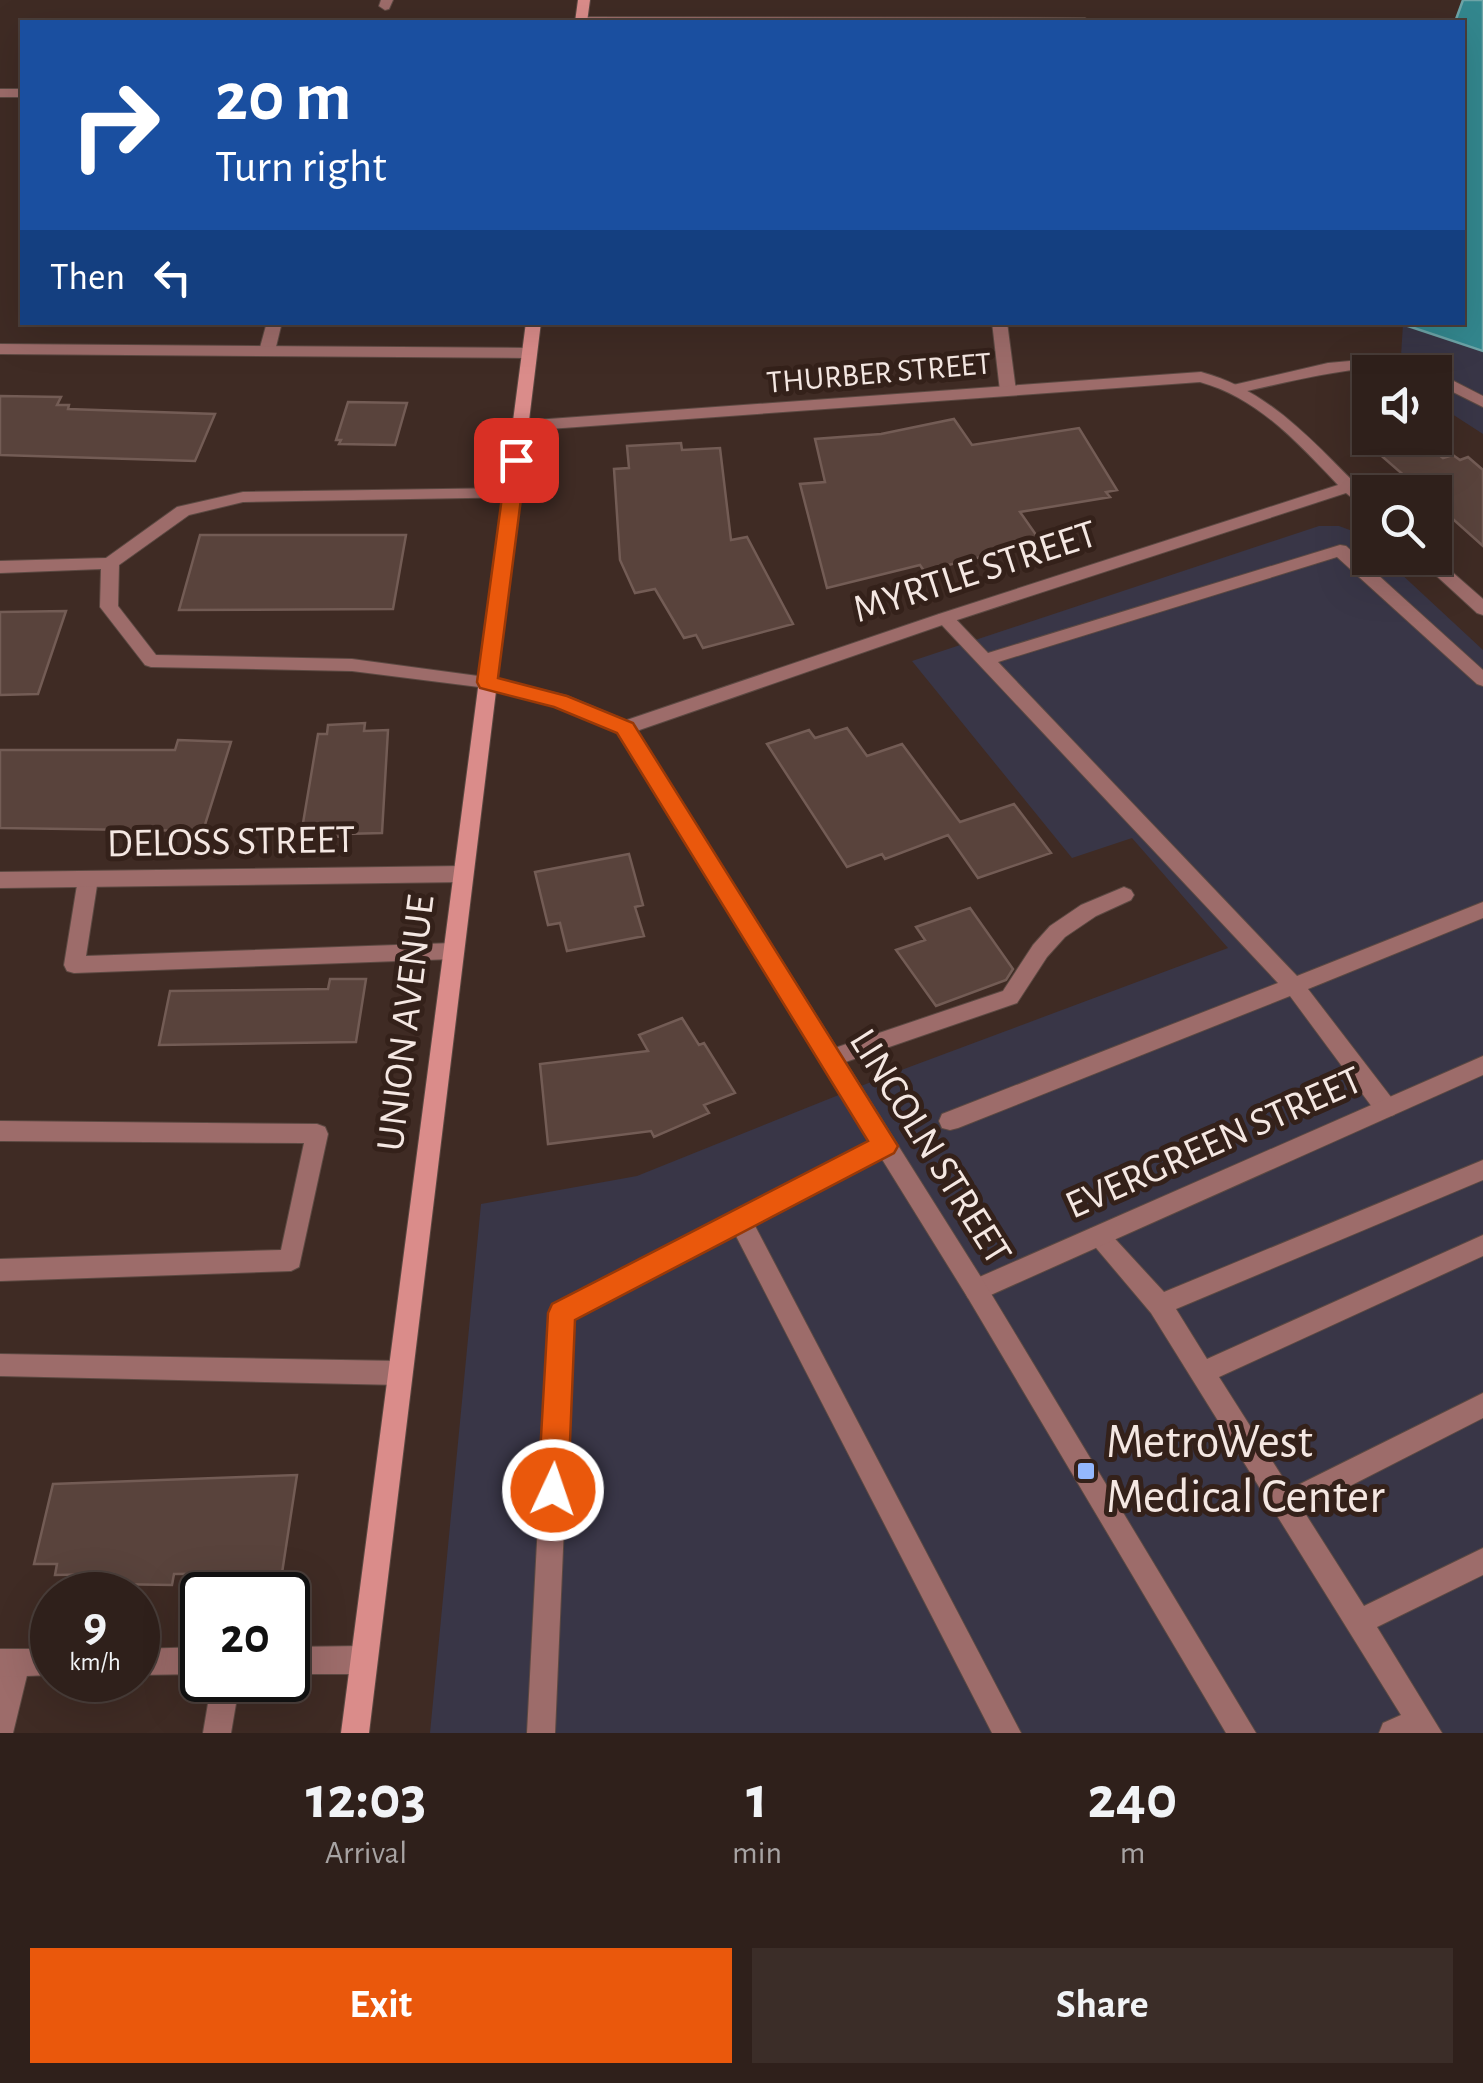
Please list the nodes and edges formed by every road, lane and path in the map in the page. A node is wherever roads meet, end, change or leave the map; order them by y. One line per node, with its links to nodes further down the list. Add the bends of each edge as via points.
1 (274, 325): 5 (street)
2 (534, 325): 6 (main road, UNION AVENUE)
3 (999, 325): 10 (street)
4 (0, 348): 5 (street)
5 (267, 351): 6 (street)
6 (530, 353): 12 (main road, UNION AVENUE)
7 (1352, 366): 9 (street)
8 (1452, 386): 11 (street)
9 (1240, 388): 10 (street, THURBER STREET, via 1184,377); 13 (street)
10 (1008, 390): 12 (street, THURBER STREET)
11 (1483, 402)
12 (521, 426): 15 (main road, UNION AVENUE)
13 (1348, 487): 14 (street); 20 (street, MYRTLE STREET)
14 (1352, 491)
15 (512, 493): 16 (street, via 243,496 184,511); 23 (main road, UNION AVENUE)
16 (110, 563): 17 (street); 23 (street, via 109,607 151,661 352,665)
17 (0, 567)
18 (1445, 575): 19 (street)
19 (1483, 609)
20 (945, 618): 21 (street); 24 (street, MYRTLE STREET)
21 (985, 660): 22 (street, via 1340,550); 31 (street)
22 (1483, 680)
23 (488, 682): 24 (street); 25 (main road, UNION AVENUE)
24 (625, 728): 32 (street, LINCOLN STREET)
25 (463, 874): 26 (street, DELOSS STREET); 30 (main road, UNION AVENUE)
26 (88, 879): 27 (street, DELOSS STREET); 30 (street, via 74,965)
27 (0, 880)
28 (1124, 895): 32 (street, via 1057,931 1010,996)
29 (1483, 910): 31 (street)
30 (453, 952): 46 (main road, UNION AVENUE)
31 (1294, 986): 34 (street); 35 (street)
32 (831, 1058): 37 (street, LINCOLN STREET)
33 (1483, 1065): 34 (street, EVERGREEN STREET)
34 (1386, 1108): 40 (street, EVERGREEN STREET)
35 (950, 1120)
36 (0, 1132): 42 (street, via 317,1134 291,1260)
37 (885, 1146): 39 (street); 43 (street, LINCOLN STREET)
38 (1483, 1170): 44 (street)
39 (740, 1220): 60 (street, via 561,1313); 61 (street)
40 (1098, 1236): 43 (street, EVERGREEN STREET); 44 (street)
41 (1483, 1245): 47 (street)
42 (0, 1270)
43 (976, 1290): 62 (street, LINCOLN STREET)
44 (1160, 1305): 47 (street)
45 (0, 1366): 46 (street)
46 (400, 1373): 52 (main road, UNION AVENUE)
47 (1202, 1373): 49 (street)
48 (1483, 1404): 49 (street)
49 (1284, 1506): 51 (street)
50 (1483, 1561): 51 (street)
51 (1356, 1622): 56 (street)
52 (363, 1660): 53 (street); 59 (main road, UNION AVENUE)
53 (310, 1661)
54 (8, 1663): 57 (street)
55 (222, 1702): 58 (street)
56 (1424, 1726): 63 (street)
57 (0, 1730)
58 (217, 1733)
59 (355, 1733)
60 (541, 1733)
61 (1007, 1733)
62 (1242, 1733)
63 (1393, 1733)

